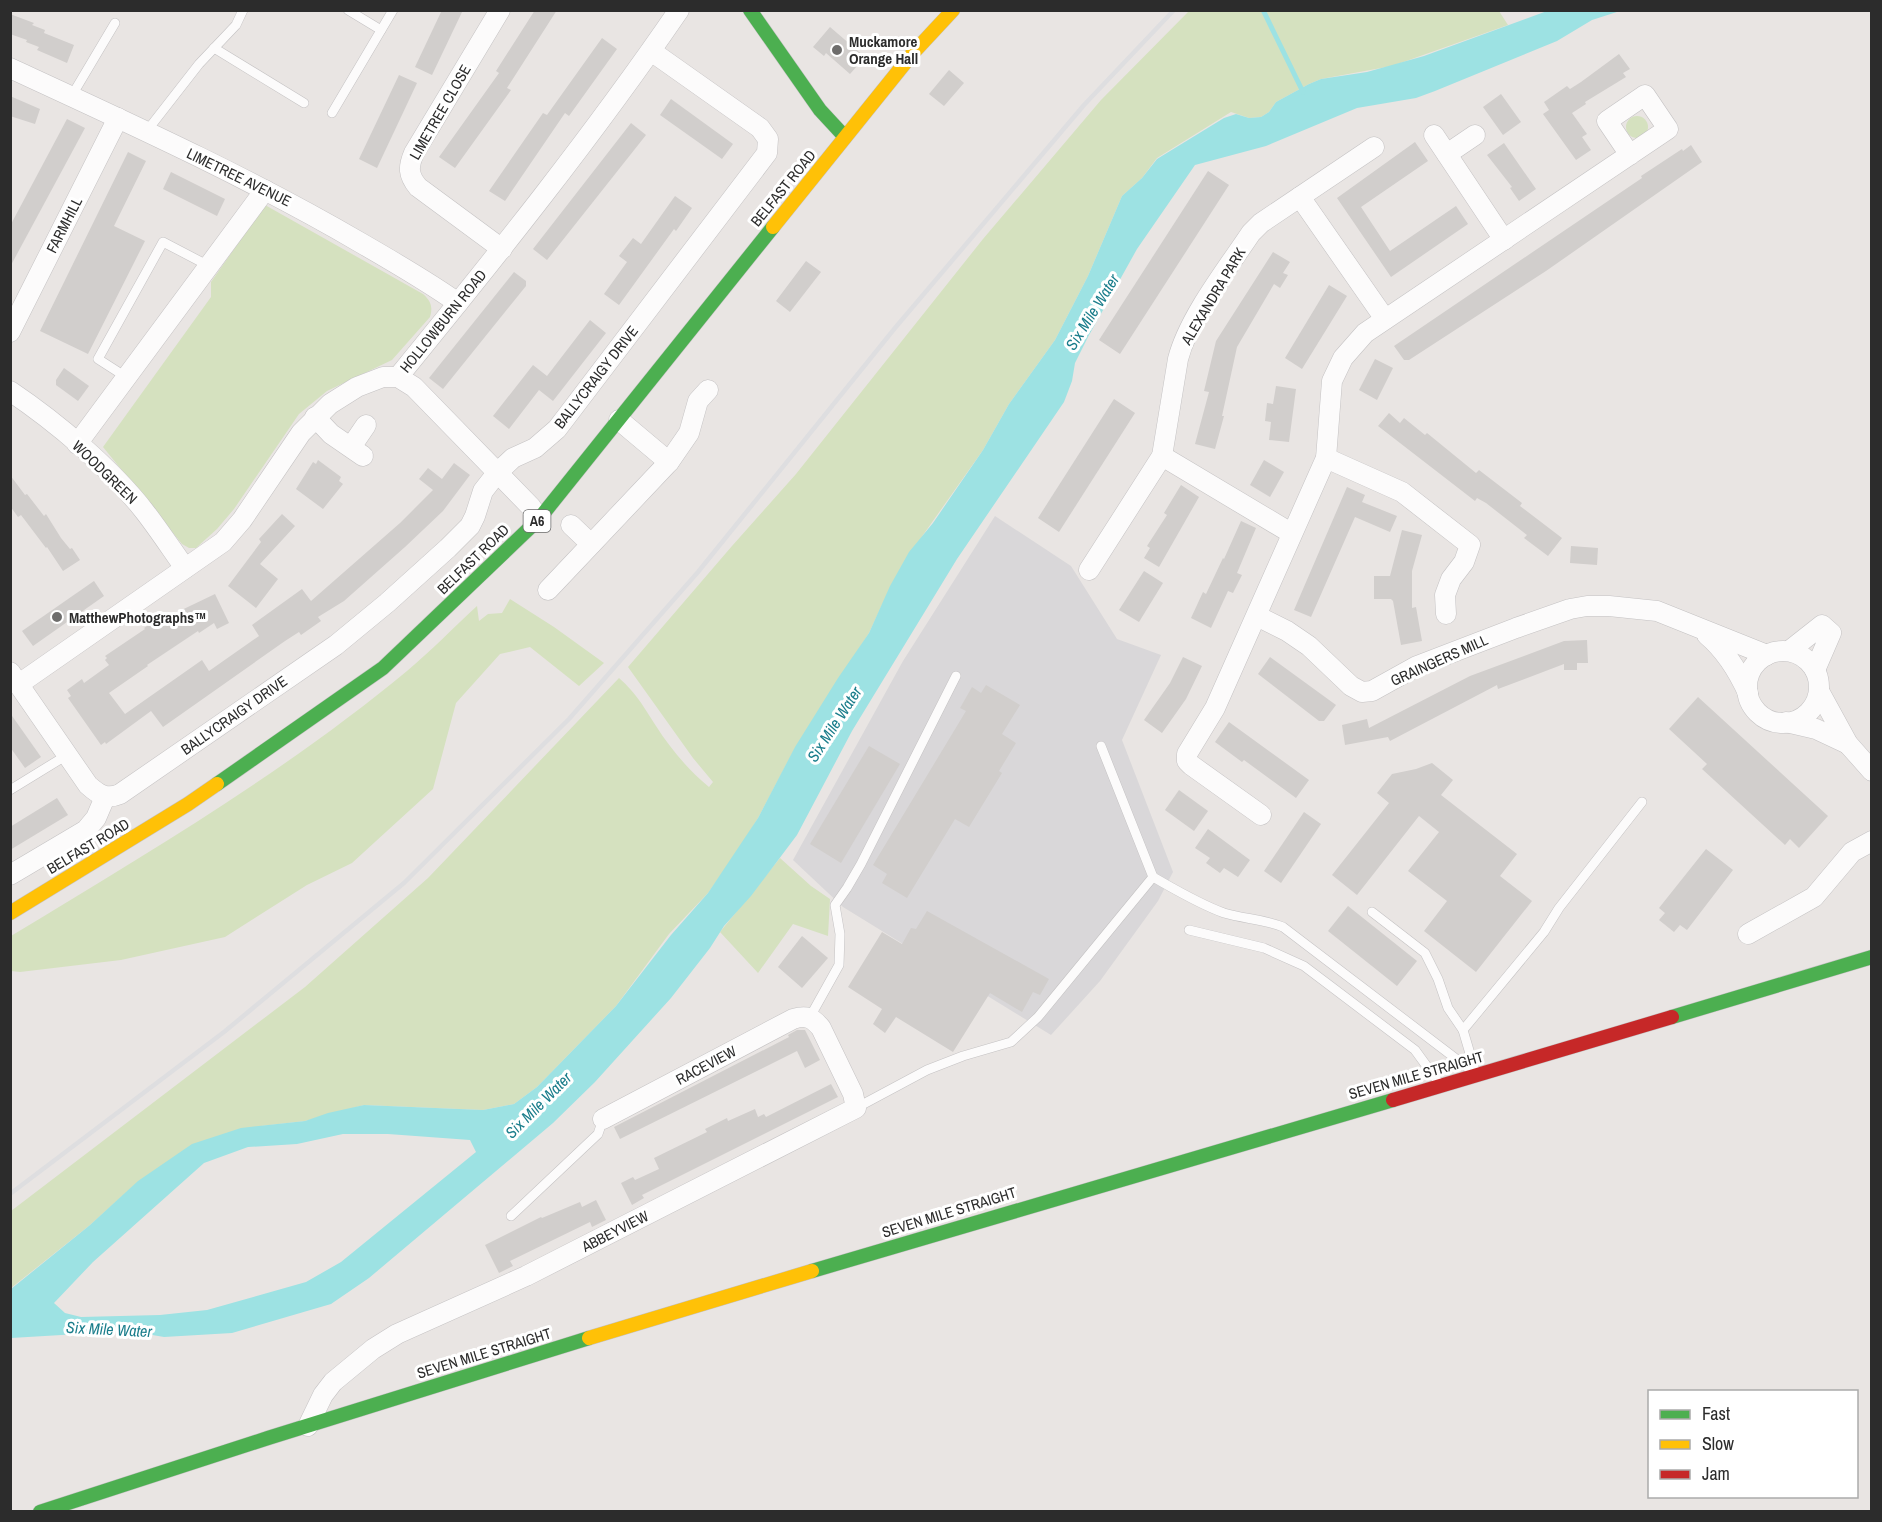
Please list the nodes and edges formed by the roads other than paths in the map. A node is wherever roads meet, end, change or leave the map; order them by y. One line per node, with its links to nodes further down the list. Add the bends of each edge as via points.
1 (243, 10): 10 (lane, via 236,25)
2 (348, 10): 9 (lane)
3 (393, 10): 9 (lane)
4 (500, 10): 27 (street, LIMETREE CLOSE, via 409,167 418,187)
5 (679, 10): 11 (street, HOLLOWBURN ROAD)
6 (750, 10): 20 (main road, via 820,110)
7 (953, 10): 20 (main road, BELFAST ROAD / A6)
8 (115, 23): 13 (lane)
9 (381, 30): 15 (lane)
10 (214, 48): 14 (lane); 17 (lane)
11 (651, 51): 27 (street, HOLLOWBURN ROAD); 43 (street, BALLYCRAIGY DRIVE, via 760,128 768,139 767,153 557,429)
12 (10, 68): 13 (street, LIMETREE AVENUE)
13 (71, 96): 16 (street, LIMETREE AVENUE)
14 (304, 103)
15 (332, 113)
16 (118, 118): 17 (street, LIMETREE AVENUE); 31 (street, FARMHILL)
17 (146, 132): 24 (street, LIMETREE AVENUE)
18 (1434, 135): 22 (street)
19 (1475, 135): 22 (street)
20 (845, 137): 37 (main road, BELFAST ROAD / A6)
21 (1374, 147): 25 (street, ALEXANDRA PARK)
22 (1447, 154): 26 (street)
23 (1630, 155): 26 (street)
24 (265, 190): 28 (street); 29 (street, LIMETREE AVENUE)
25 (1300, 197): 30 (street); 40 (street, ALEXANDRA PARK, via 1251,233 1187,333 1178,359)
26 (1504, 240): 30 (street)
27 (502, 249): 29 (street, HOLLOWBURN ROAD)
28 (209, 266): 32 (street); 32 (lane, via 163,242 98,359)
29 (458, 303): 33 (street, HOLLOWBURN ROAD)
30 (1385, 319): 41 (street, via 1353,346 1334,374)
31 (10, 332)
32 (126, 377): 39 (street)
33 (398, 377): 36 (street, HOLLOWBURN ROAD, via 379,378 357,387); 43 (street, via 421,393)
34 (708, 390): 42 (street, via 687,408 689,433)
35 (10, 391): 39 (street, WOODGREEN)
36 (315, 417): 38 (street, via 331,434 357,451); 48 (street, HOLLOWBURN ROAD, via 232,532 213,551)
37 (619, 420): 42 (street); 44 (main road, BELFAST ROAD / A6)
38 (366, 425)
39 (77, 444): 48 (street, WOODGREEN, via 139,505)
40 (1162, 456): 46 (street); 49 (street, ALEXANDRA PARK)
41 (1326, 458): 46 (street); 51 (street, via 1402,492 1470,545 1445,595)
42 (669, 462): 47 (street)
43 (496, 473): 44 (street); 67 (street, BALLYCRAIGY DRIVE, via 462,535 362,624 120,794)
44 (539, 519): 74 (main road, BELFAST ROAD / A6, via 383,668 188,804)
45 (570, 525): 47 (street)
46 (1291, 533): 52 (street)
47 (591, 544): 50 (street)
48 (185, 568): 58 (street, HOLLOWBURN ROAD)
49 (1089, 570)
50 (548, 590)
51 (1446, 614)
52 (1257, 616): 53 (street, GRAINGERS MILL, via 1298,638 1354,689 1366,692 1417,666 1570,609 1645,609); 69 (street, via 1215,708 1187,757 1192,766)
53 (1695, 626): 55 (street, GRAINGERS MILL); 60 (street, GRAINGERS MILL, via 1726,655)
54 (1789, 651): 55 (street); 56 (street, via 1799,654); 56 (street, via 1822,625 1831,633)
55 (1767, 655): 60 (street, via 1751,670)
56 (1815, 670): 59 (street)
57 (956, 676): 78 (lane, via 861,864 835,905 840,934 838,965)
58 (15, 678): 64 (street)
59 (1819, 691): 61 (street, via 1808,713); 62 (street)
60 (1748, 693): 61 (street, via 1757,712)
61 (1786, 723): 62 (street, via 1816,729)
62 (1848, 744): 65 (street)
63 (1101, 746): 72 (lane)
64 (67, 755): 66 (lane); 67 (street, via 88,785)
65 (1872, 771)
66 (10, 790)
67 (105, 797): 71 (street, via 86,830)
68 (1642, 802): 79 (lane, via 1544,932)
69 (1261, 816)
70 (1872, 841): 76 (street, via 1854,850 1814,897)
71 (10, 876)
72 (1153, 877): 80 (lane, via 1214,909 1274,923 1288,931); 82 (lane, via 1038,1017 1011,1042 927,1070)
73 (1372, 912): 79 (lane, via 1425,953 1448,1008)
74 (10, 913)
75 (1189, 930): 81 (lane, via 1264,948 1304,966 1415,1050)
76 (1748, 934)
77 (1872, 957): 80 (main road, SEVEN MILE STRAIGHT)
78 (810, 1017): 82 (street, via 821,1028); 83 (street, RACEVIEW, via 793,1019)
79 (1462, 1030): 80 (lane)
80 (1476, 1075): 81 (main road, SEVEN MILE STRAIGHT)
81 (1441, 1085): 85 (main road, SEVEN MILE STRAIGHT, via 967,1224)
82 (856, 1108): 85 (street, ABBEYVIEW, via 525,1276 397,1334 333,1382)
83 (603, 1119): 84 (lane, via 598,1134)
84 (511, 1216)
85 (308, 1426): 86 (main road, SEVEN MILE STRAIGHT)
86 (40, 1512)

